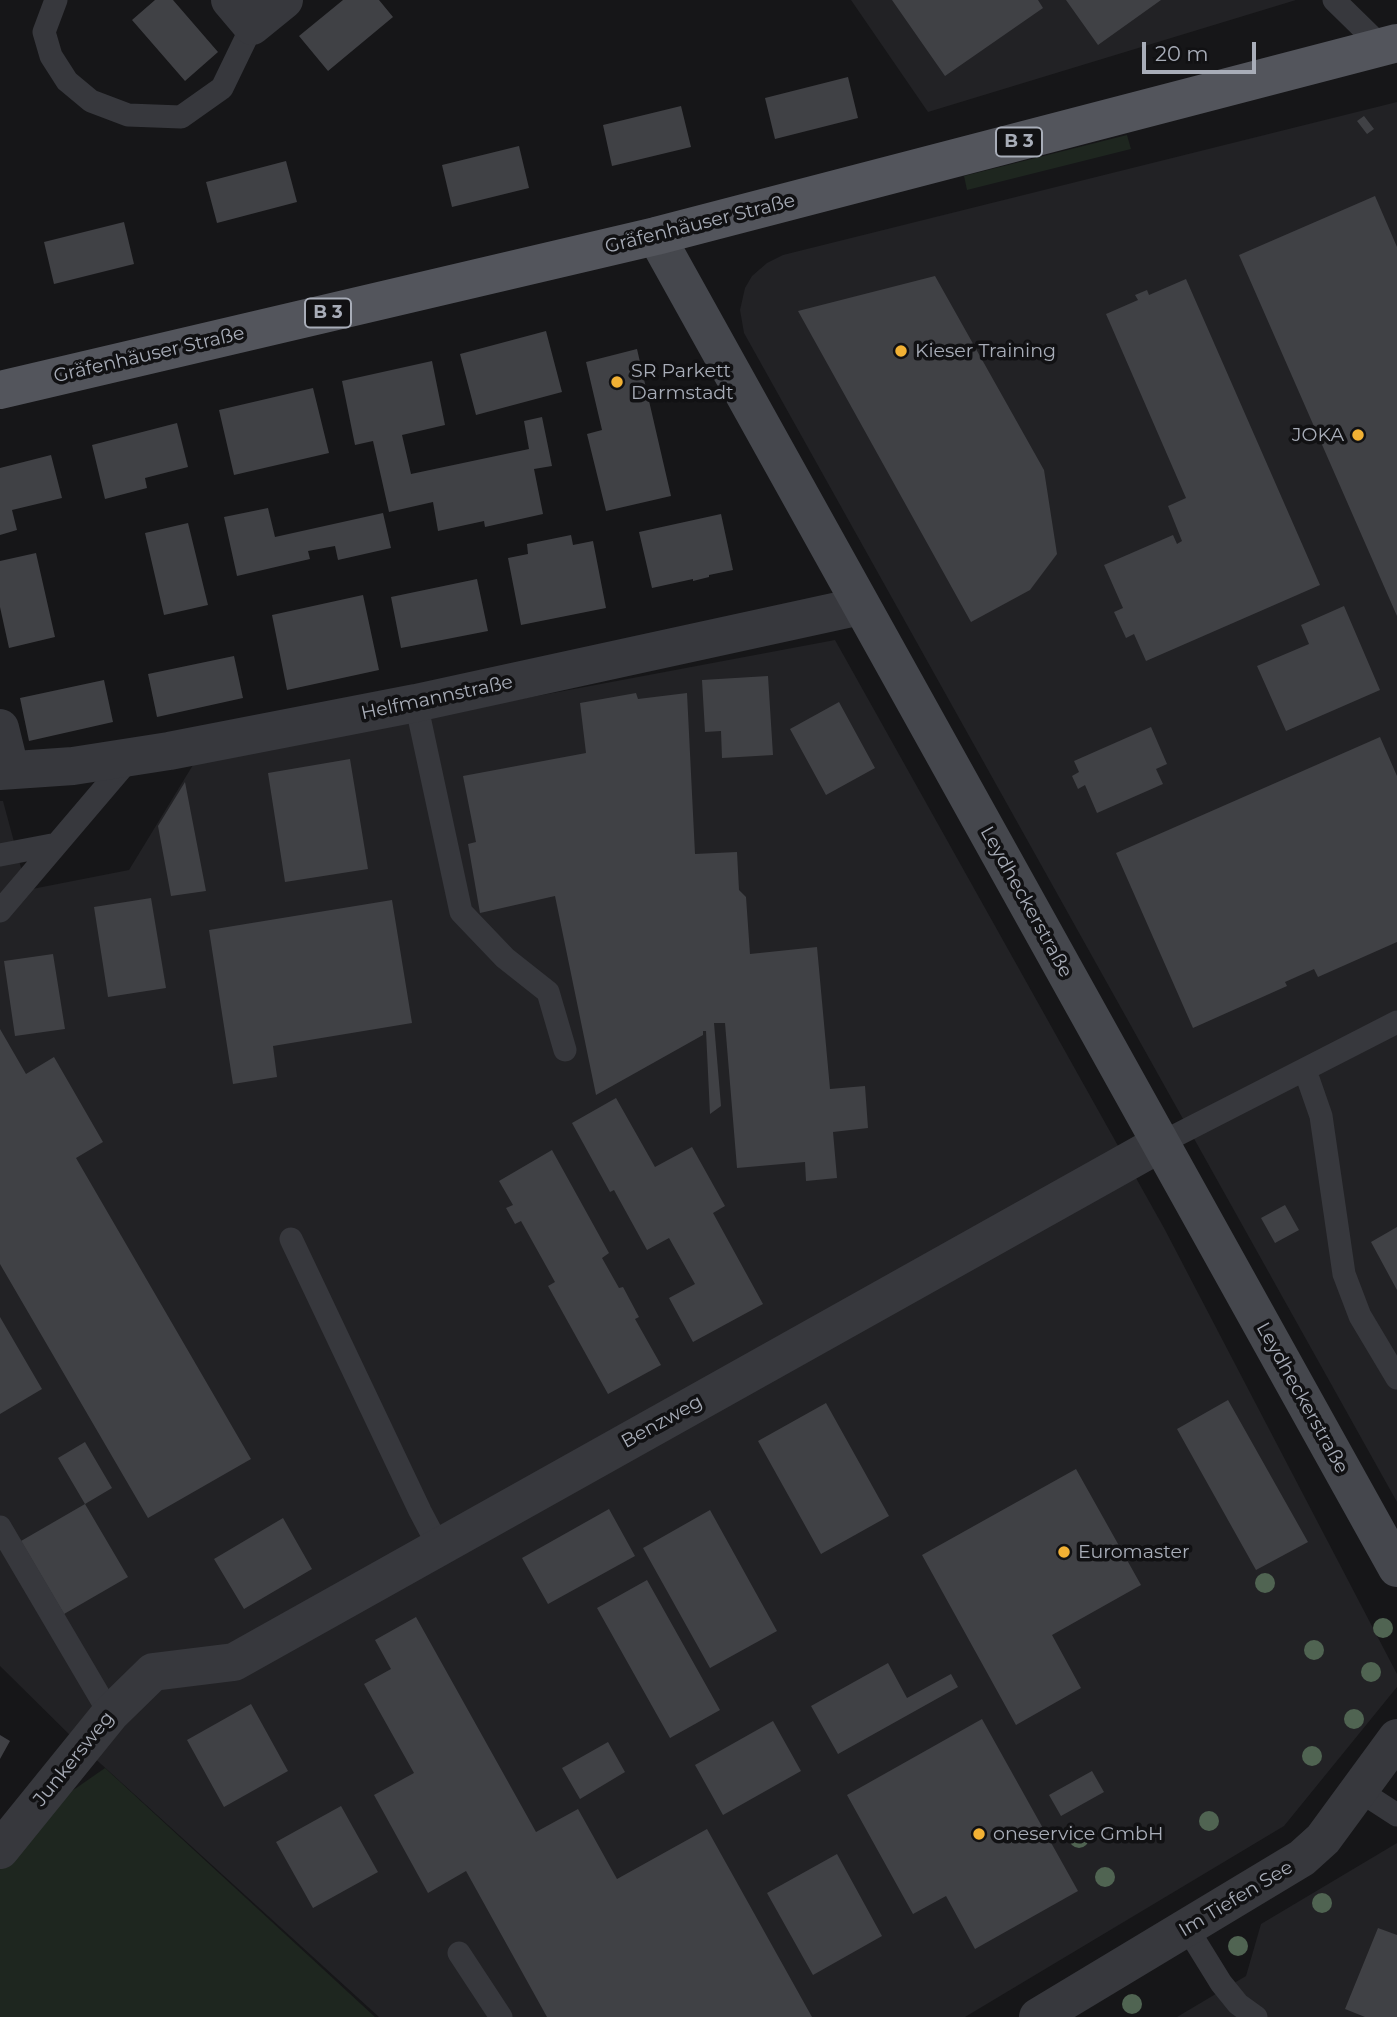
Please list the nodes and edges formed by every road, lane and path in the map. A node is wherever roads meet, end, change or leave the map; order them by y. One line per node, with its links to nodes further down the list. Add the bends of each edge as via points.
1 (56, 0): 4 (lane, via 44,32 51,56 68,81 91,102 128,115 181,117 222,88)
2 (284, 0): 4 (street)
3 (1334, 0): 5 (lane)
4 (241, 13)
5 (1389, 44): 6 (main road, Gräfenhäuser Straße / B 3)
6 (656, 236): 7 (main road, Gräfenhäuser Straße / B 3); 8 (street, Leydheckerstraße)
7 (0, 390)
8 (861, 606): 9 (street, Helfmannstraße); 19 (street, Leydheckerstraße)
9 (416, 703): 11 (street, Helfmannstraße); 17 (lane, via 461,912 505,958 548,992)
10 (0, 727): 12 (street, Helfmannstraße)
11 (131, 757): 12 (street, Helfmannstraße); 13 (lane)
12 (5, 770)
13 (57, 844): 14 (lane); 15 (lane)
14 (0, 855)
15 (0, 911)
16 (1397, 1022): 18 (lane)
17 (565, 1051)
18 (1305, 1070): 19 (lane); 21 (lane, via 1321,1116 1344,1274 1360,1316)
19 (1161, 1143): 23 (street, Benzweg); 24 (street, Leydheckerstraße)
20 (291, 1239): 23 (lane)
21 (1397, 1378)
22 (0, 1527): 26 (lane)
23 (439, 1547): 25 (street, Benzweg, via 234,1662)
24 (1397, 1568)
25 (153, 1672): 26 (street, Junkersweg)
26 (110, 1713): 30 (street, Junkersweg)
27 (1397, 1738): 28 (street, Im Tiefen See)
28 (1360, 1791): 29 (lane); 31 (street, Im Tiefen See, via 1302,1858)
29 (1397, 1815)
30 (0, 1850)
31 (1187, 1928): 34 (street, Im Tiefen See); 35 (lane, via 1221,1983)
32 (459, 1953): 33 (lane)
33 (501, 2017)
34 (1038, 2017)
35 (1256, 2017)

